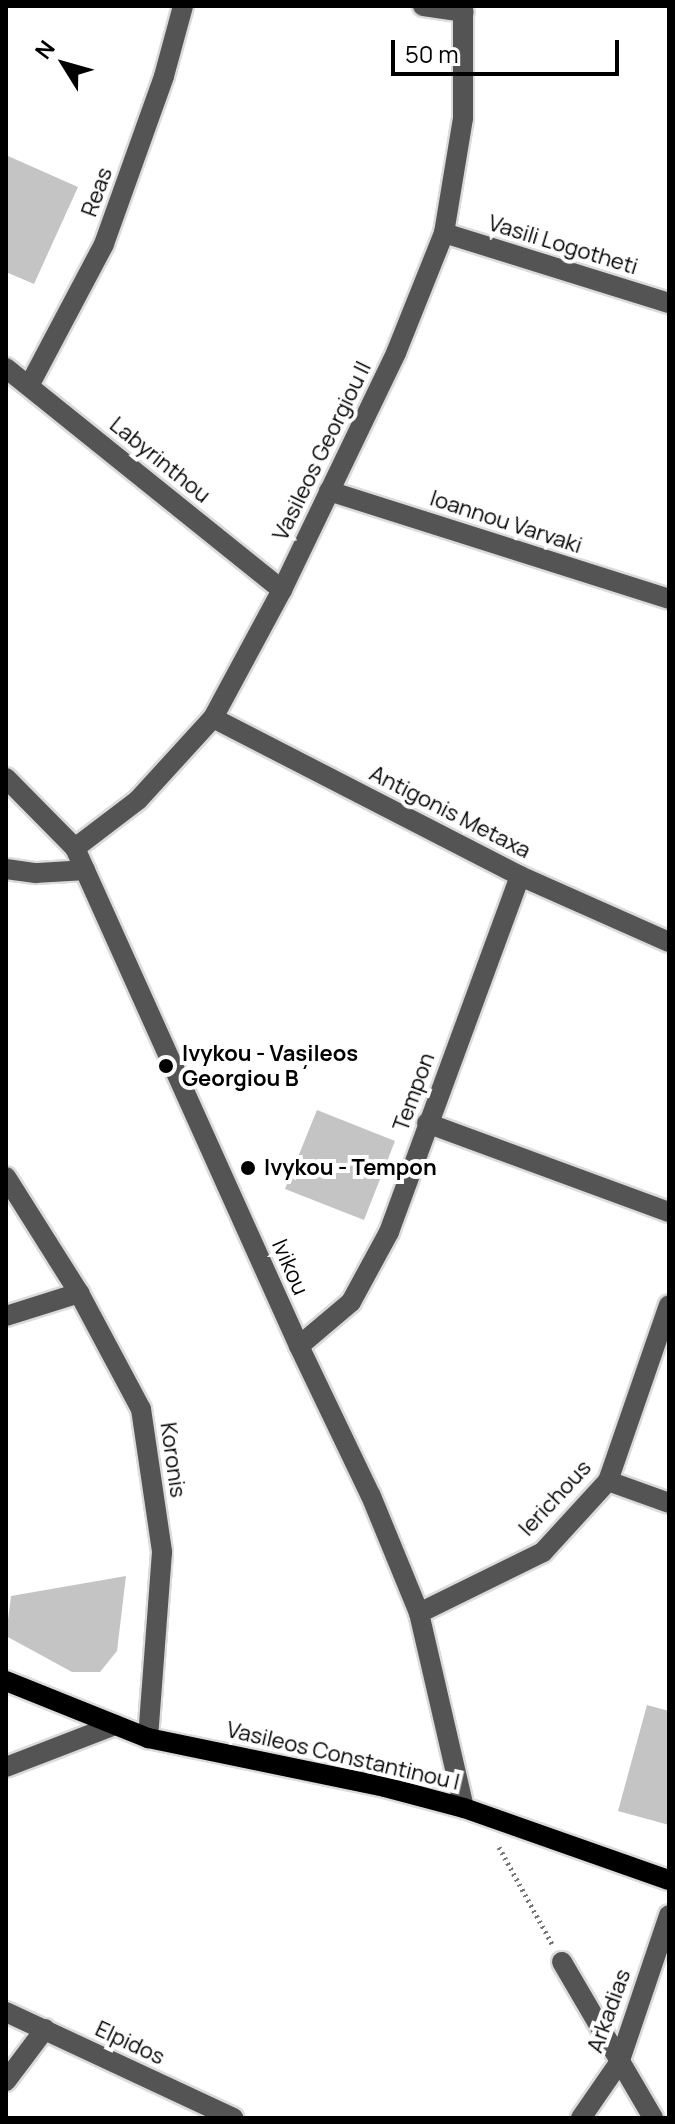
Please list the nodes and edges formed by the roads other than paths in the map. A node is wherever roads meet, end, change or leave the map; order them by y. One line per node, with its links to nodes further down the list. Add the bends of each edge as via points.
1 (183, 6): 7 (street, Reas, via 164,76 104,244)
2 (423, 6): 3 (street)
3 (464, 9): 4 (street, Vasileos Georgiou II, via 463,118)
4 (444, 233): 5 (street, Vasili Logotheti); 8 (street, Vasileos Georgiou II, via 396,353)
5 (669, 303)
6 (6, 368): 7 (street, Labyrinthou)
7 (30, 384): 9 (street, Labyrinthou)
8 (329, 491): 9 (street, Vasileos Georgiou II); 10 (street, Ioannou Varvaki)
9 (282, 590): 11 (street, Vasileos Georgiou II)
10 (669, 599)
11 (213, 718): 13 (street, Vasileos Georgiou II, via 138,800); 16 (street, Antigonis Metaxa)
12 (6, 778): 13 (street, Ivikou)
13 (75, 848): 15 (street, Ivikou)
14 (6, 869): 15 (street)
15 (85, 870): 24 (street, Ivikou)
16 (520, 876): 17 (street, Antigonis Metaxa); 18 (street, Tempon)
17 (669, 942)
18 (427, 1123): 20 (street); 24 (street, Tempon, via 389,1232 351,1302)
19 (6, 1177): 21 (street, Koronis)
20 (669, 1212)
21 (79, 1293): 23 (street); 30 (street, Koronis, via 141,1409 162,1552)
22 (669, 1305): 25 (street, Ierichous)
23 (6, 1316)
24 (299, 1346): 27 (street, Ivikou, via 371,1496)
25 (608, 1481): 26 (street); 27 (street, Ierichous, via 543,1552)
26 (669, 1503)
27 (419, 1613): 32 (street, Ivikou)
28 (6, 1681): 29 (main road, Vasileos Constantinou I)
29 (115, 1725): 30 (main road, Vasileos Constantinou I); 31 (street)
30 (148, 1738): 32 (main road, Vasileos Constantinou I)
31 (6, 1767)
32 (472, 1810): 33 (main road, Vasileos Constantinou I)
33 (669, 1880)
34 (669, 1915): 38 (street, Arkadias)
35 (562, 1962): 38 (street)
36 (6, 2012): 37 (street, Elpidos)
37 (45, 2029): 39 (street); 40 (street, Elpidos)
38 (619, 2063): 41 (street, Arkadias); 42 (street)
39 (6, 2081)
40 (233, 2118)
41 (581, 2118)
42 (653, 2118)

